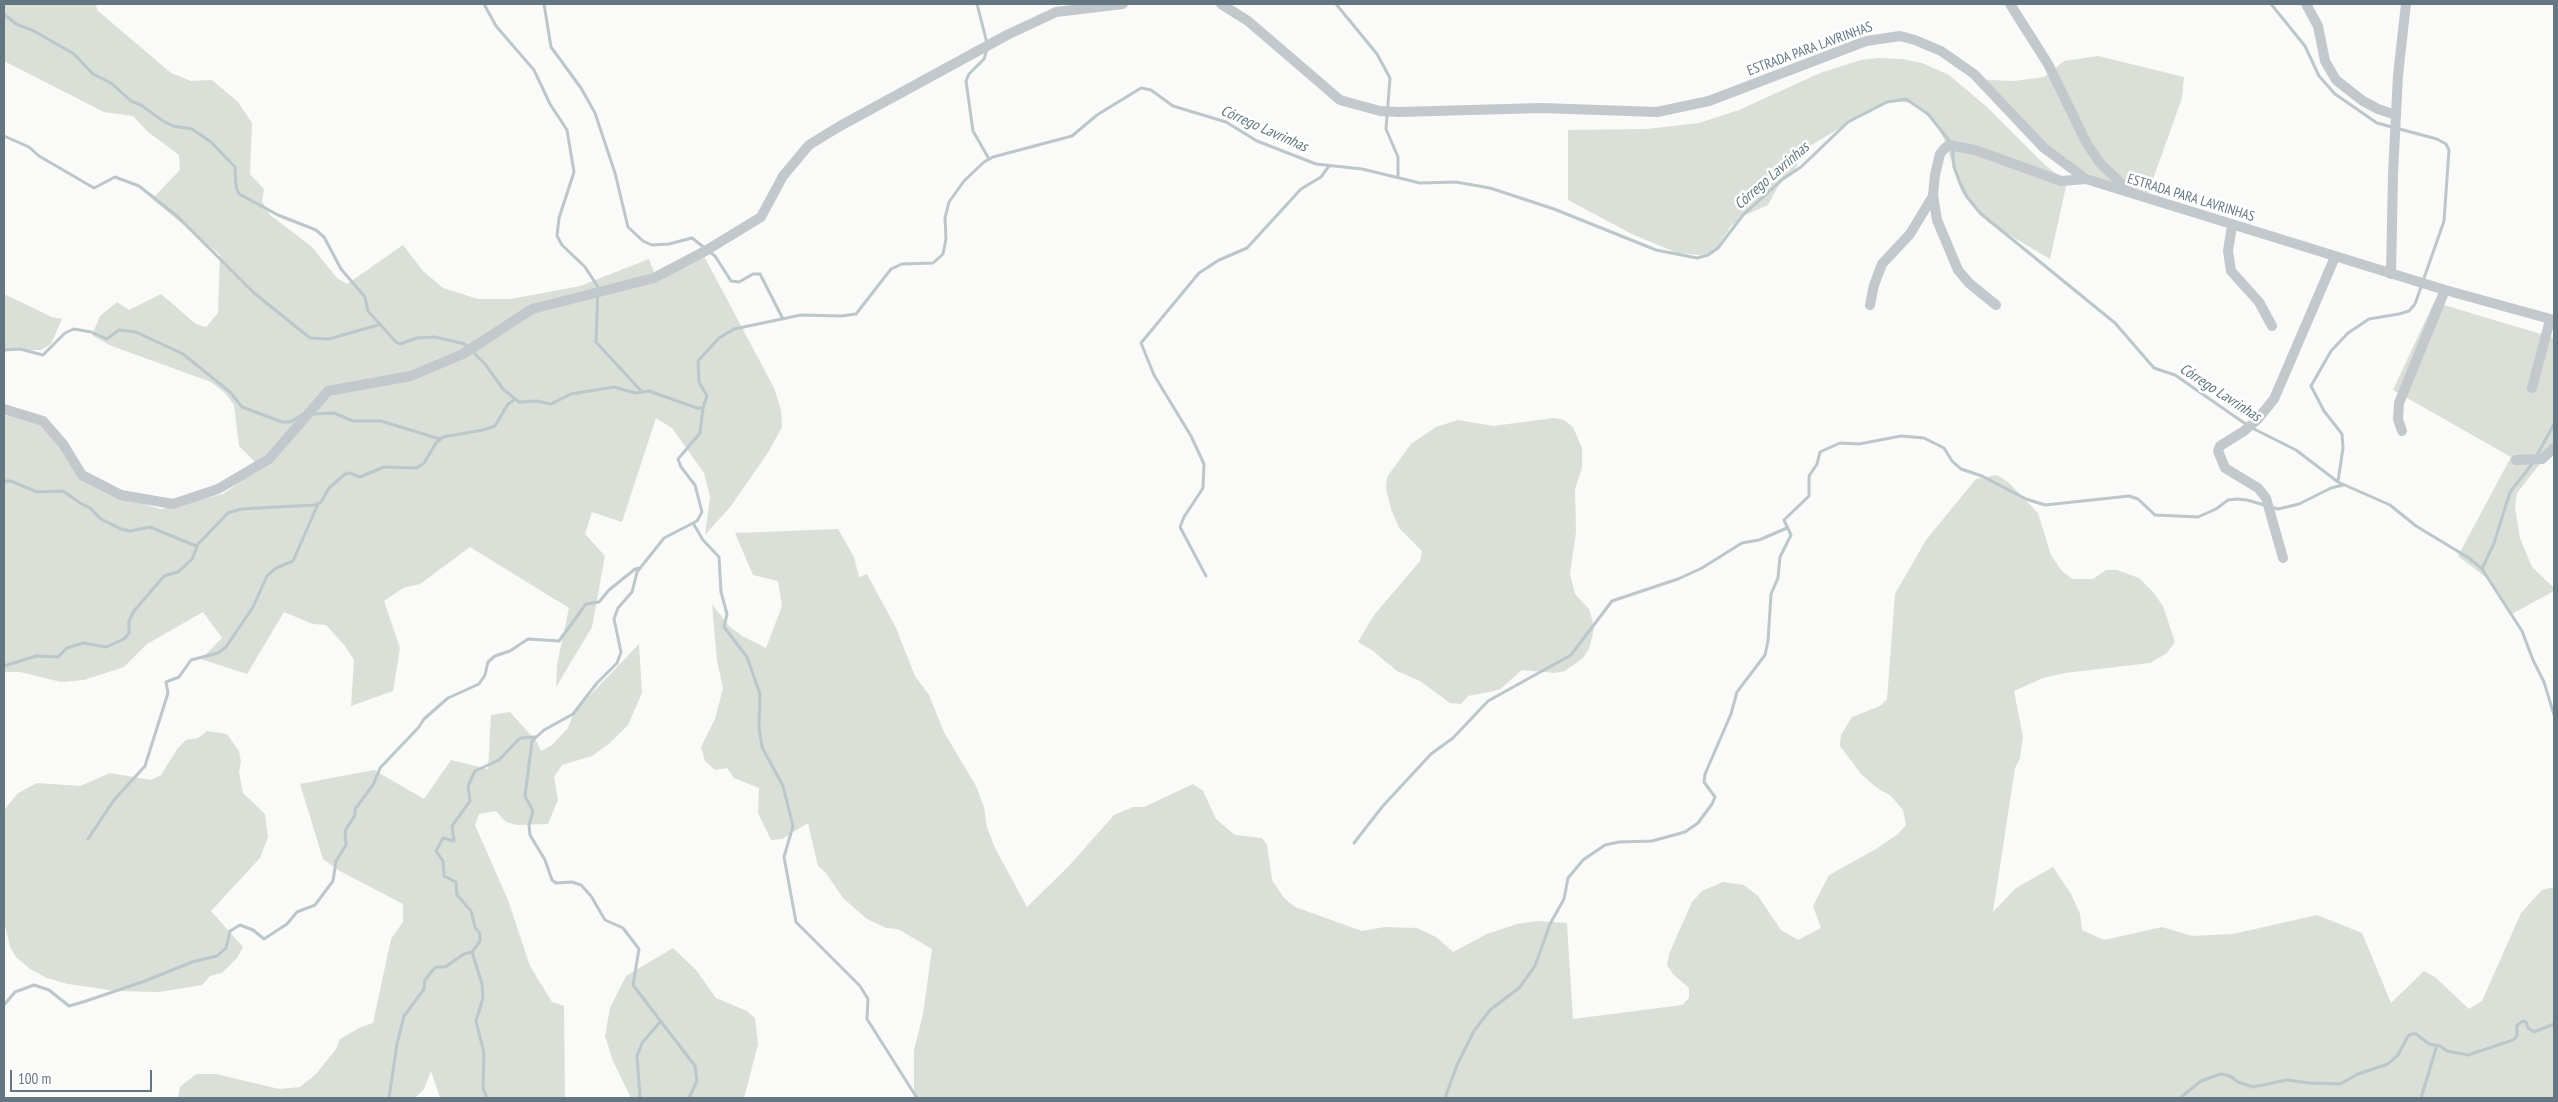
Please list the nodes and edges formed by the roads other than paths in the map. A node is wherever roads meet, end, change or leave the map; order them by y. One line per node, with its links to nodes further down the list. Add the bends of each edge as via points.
1 (1122, 4): 19 (street, via 1056,12 1007,35 840,126 809,145 783,176 761,218 654,278 532,308 463,354 412,376 328,391 269,459 218,489 174,504 121,495 82,475 64,444 43,420)
2 (1221, 4): 7 (street, ESTRADA PARA LAVRINHAS, via 1248,21 1340,100 1380,111 1399,112 1542,108 1657,112 1709,101 1866,41 1900,36 1926,44 1959,63 1989,89 2044,148)
3 (2010, 4): 9 (street, via 2048,64 2095,157)
4 (2306, 4): 6 (street, via 2318,26 2325,60 2336,80 2362,101)
5 (2406, 4): 6 (street)
6 (2396, 115): 12 (street)
7 (2086, 179): 8 (street, via 2061,181 1975,150 1949,145 1937,163); 9 (street, ESTRADA PARA LAVRINHAS)
8 (1933, 195): 14 (street, via 1910,234 1882,264); 15 (street, via 1940,228 1958,270)
9 (2134, 195): 10 (street, ESTRADA PARA LAVRINHAS)
10 (2232, 226): 11 (street, ESTRADA PARA LAVRINHAS); 17 (street, via 2228,251 2231,270 2258,302)
11 (2335, 257): 12 (street, ESTRADA PARA LAVRINHAS); 23 (street, via 2274,399 2257,420 2220,446 2218,451 2225,468 2258,488 2266,498)
12 (2391, 274): 13 (street, ESTRADA PARA LAVRINHAS)
13 (2445, 290): 16 (street, ESTRADA PARA LAVRINHAS); 20 (street, via 2399,403 2398,419)
14 (1870, 305)
15 (1996, 305)
16 (2552, 320): 18 (street)
17 (2272, 326)
18 (2532, 388)
19 (4, 409)
20 (2402, 431)
21 (2554, 448): 22 (street, via 2542,459)
22 (2516, 460)
23 (2283, 558)

